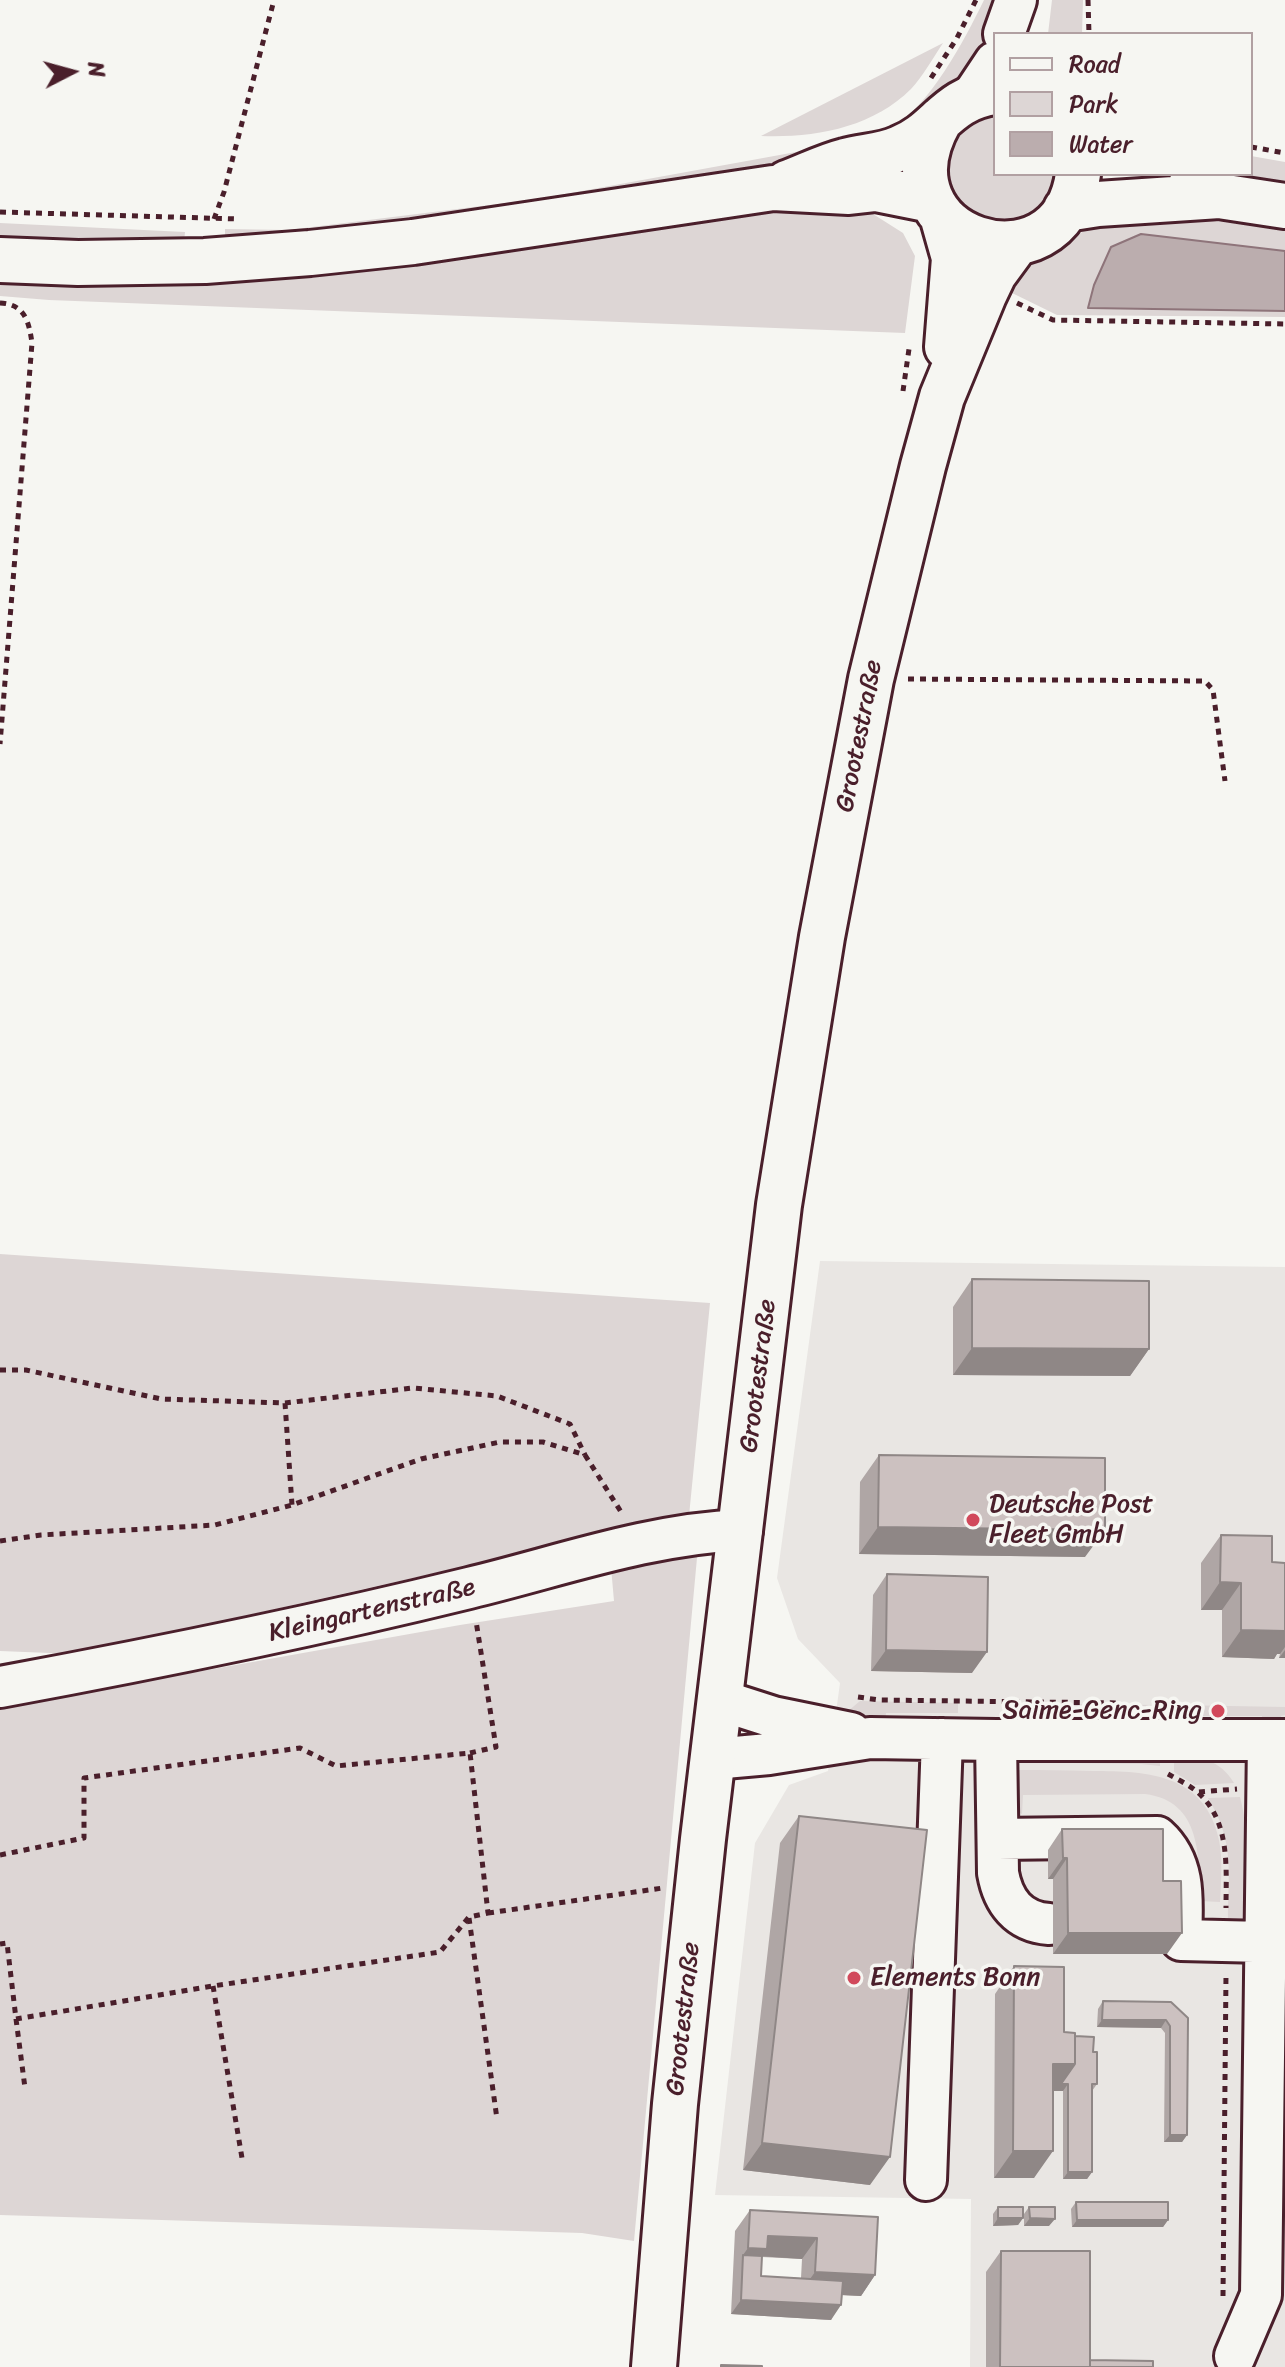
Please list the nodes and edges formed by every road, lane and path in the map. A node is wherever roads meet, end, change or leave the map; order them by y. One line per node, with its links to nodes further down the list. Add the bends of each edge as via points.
1 (274, 0): 19 (path)
2 (976, 0): 9 (path, via 957,38)
3 (1016, 0): 6 (street)
4 (1038, 0): 7 (street)
5 (1088, 0): 8 (path)
6 (1005, 32)
7 (1035, 32)
8 (1089, 32)
9 (966, 91): 13 (main road, via 902,148 844,161); 17 (main road, Grootestraße, via 929,139 924,159 924,180)
10 (1253, 147): 11 (path)
11 (1285, 153)
12 (1156, 176): 15 (main road)
13 (773, 188): 17 (main road, via 862,191); 19 (main road, via 413,242)
14 (1072, 191): 15 (main road, via 1098,204); 20 (main road, via 1055,223)
15 (1219, 196): 16 (main road)
16 (1285, 206)
17 (937, 210): 20 (main road, via 964,236 989,244); 25 (main road, Grootestraße, via 954,258)
18 (0, 212): 19 (path)
19 (210, 240): 21 (main road, via 78,263)
20 (1016, 244): 22 (main road, Grootestraße)
21 (0, 260)
22 (984, 295): 24 (path, via 1006,298 1053,320); 25 (main road, Grootestraße)
23 (0, 303): 27 (path, via 21,310 32,343)
24 (1285, 324)
25 (942, 397): 26 (main road, Grootestraße)
26 (871, 679): 28 (path, via 1205,681 1213,690); 33 (main road, Grootestraße, via 779,1205)
27 (0, 744)
28 (1225, 781)
29 (0, 1370): 30 (path, via 26,1370 161,1399)
30 (285, 1403): 31 (path, via 413,1388 497,1396 570,1424); 32 (path)
31 (585, 1455): 32 (path, via 543,1442 500,1442 421,1459); 35 (path)
32 (292, 1505): 34 (path, via 215,1525)
33 (742, 1530): 35 (street, Kleingartenstraße); 38 (main road, Grootestraße)
34 (0, 1541)
35 (641, 1543): 36 (street, Kleingartenstraße)
36 (471, 1588): 37 (street, Kleingartenstraße, via 213,1647); 43 (path, via 496,1747)
37 (0, 1687)
38 (720, 1700): 39 (street); 44 (main road, Grootestraße)
39 (870, 1738): 40 (street); 44 (street)
40 (942, 1739): 41 (street); 58 (street)
41 (996, 1740): 42 (street); 45 (street)
42 (1276, 1740): 51 (street)
43 (470, 1753): 46 (path, via 336,1766 300,1748 84,1778 84,1838); 48 (path)
44 (713, 1759): 60 (main road, Grootestraße, via 675,2104)
45 (998, 1839): 50 (street, via 1001,1891 1024,1918); 51 (street, via 1157,1837 1178,1869 1183,1891 1181,1940)
46 (0, 1855)
47 (667, 1887): 48 (path)
48 (488, 1913): 49 (path)
49 (469, 1917): 53 (path, via 440,1952); 56 (path)
50 (1049, 1924)
51 (1264, 1942): 59 (street, via 1261,2295)
52 (0, 1944): 54 (path, via 7,1943)
53 (213, 1986): 54 (path); 57 (path)
54 (16, 2019): 55 (path)
55 (25, 2088)
56 (497, 2119)
57 (242, 2158)
58 (926, 2180)
59 (1235, 2356)
60 (654, 2367)

